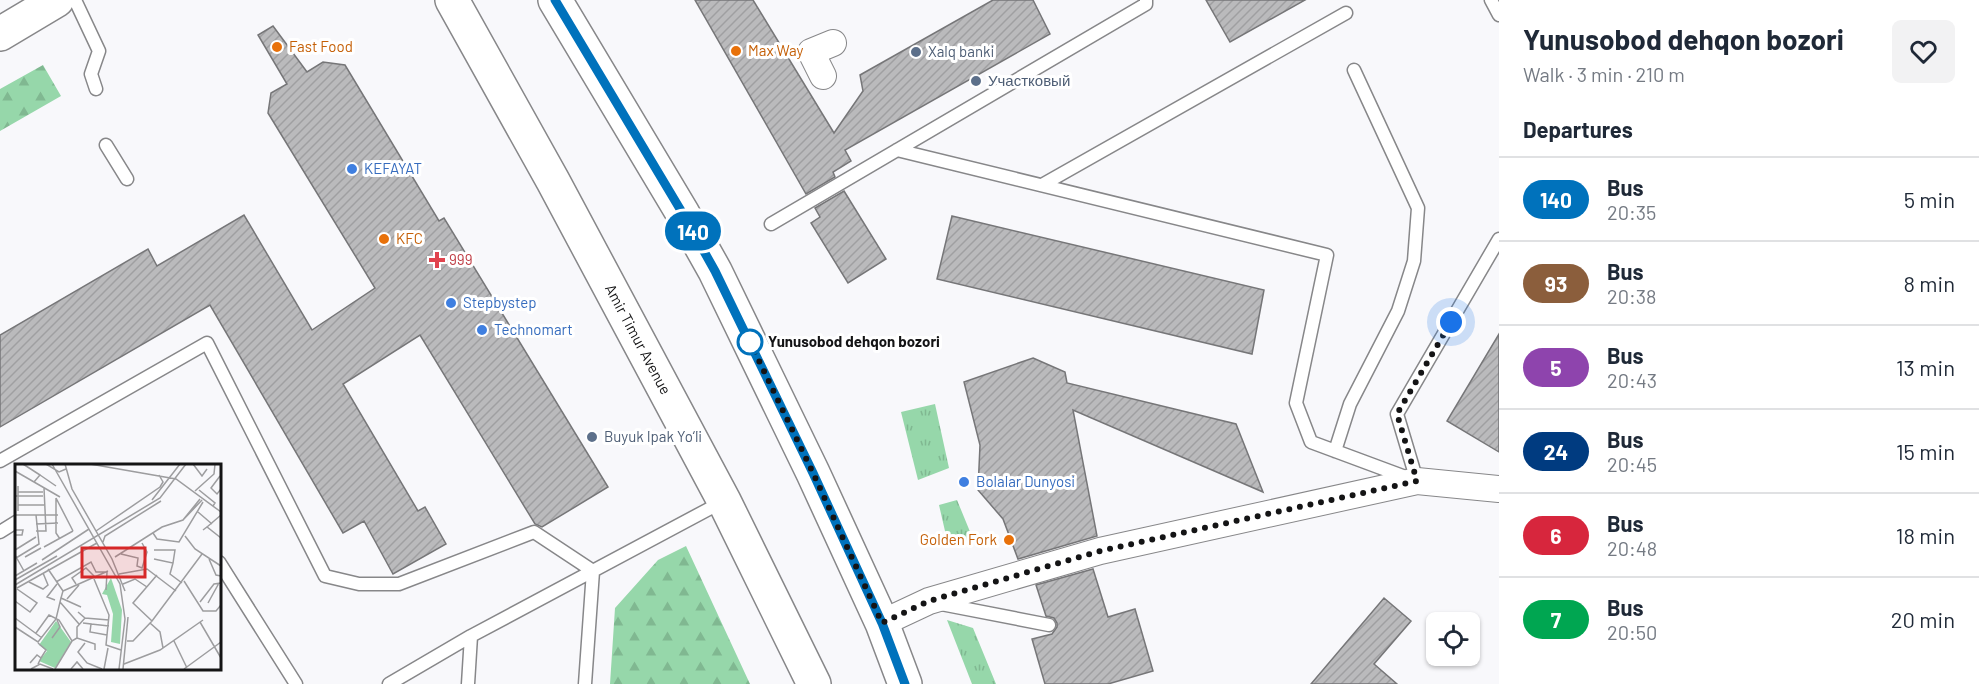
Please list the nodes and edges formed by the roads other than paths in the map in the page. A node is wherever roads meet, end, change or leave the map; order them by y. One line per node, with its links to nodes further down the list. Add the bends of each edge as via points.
1 (57, 0): 9 (main road)
2 (75, 0): 13 (lane, via 99,51 91,74)
3 (452, 0): 24 (main road, Amir Timur Avenue)
4 (555, 0): 30 (main road, via 715,271)
5 (1146, 0): 15 (lane)
6 (1491, 0): 8 (lane)
7 (1346, 13): 17 (lane)
8 (1499, 15)
9 (0, 34)
10 (834, 43): 12 (street, via 811,52)
11 (1354, 70): 20 (lane, via 1418,208 1414,261 1398,311 1350,404)
12 (823, 76)
13 (96, 89)
14 (106, 145): 16 (lane)
15 (897, 150): 17 (lane); 18 (lane)
16 (127, 179)
17 (1042, 185): 20 (lane, via 1327,255 1296,403 1311,442)
18 (771, 224)
19 (1499, 239): 22 (lane, via 1397,414)
20 (1335, 451): 22 (lane)
21 (0, 461): 28 (lane, via 207,343 325,576 359,584 399,584 534,532)
22 (1417, 481): 23 (street); 29 (street, via 1100,551)
23 (1499, 489)
24 (724, 501): 28 (lane); 37 (main road, Amir Timur Avenue)
25 (15, 523): 26 (lane)
26 (0, 532)
27 (220, 564): 33 (lane)
28 (592, 571): 32 (lane); 36 (lane)
29 (929, 601): 30 (street); 31 (lane)
30 (882, 623): 38 (main road)
31 (1049, 625)
32 (471, 636): 34 (lane); 35 (lane)
33 (296, 684)
34 (389, 684)
35 (468, 684)
36 (585, 684)
37 (814, 684)
38 (905, 684)

